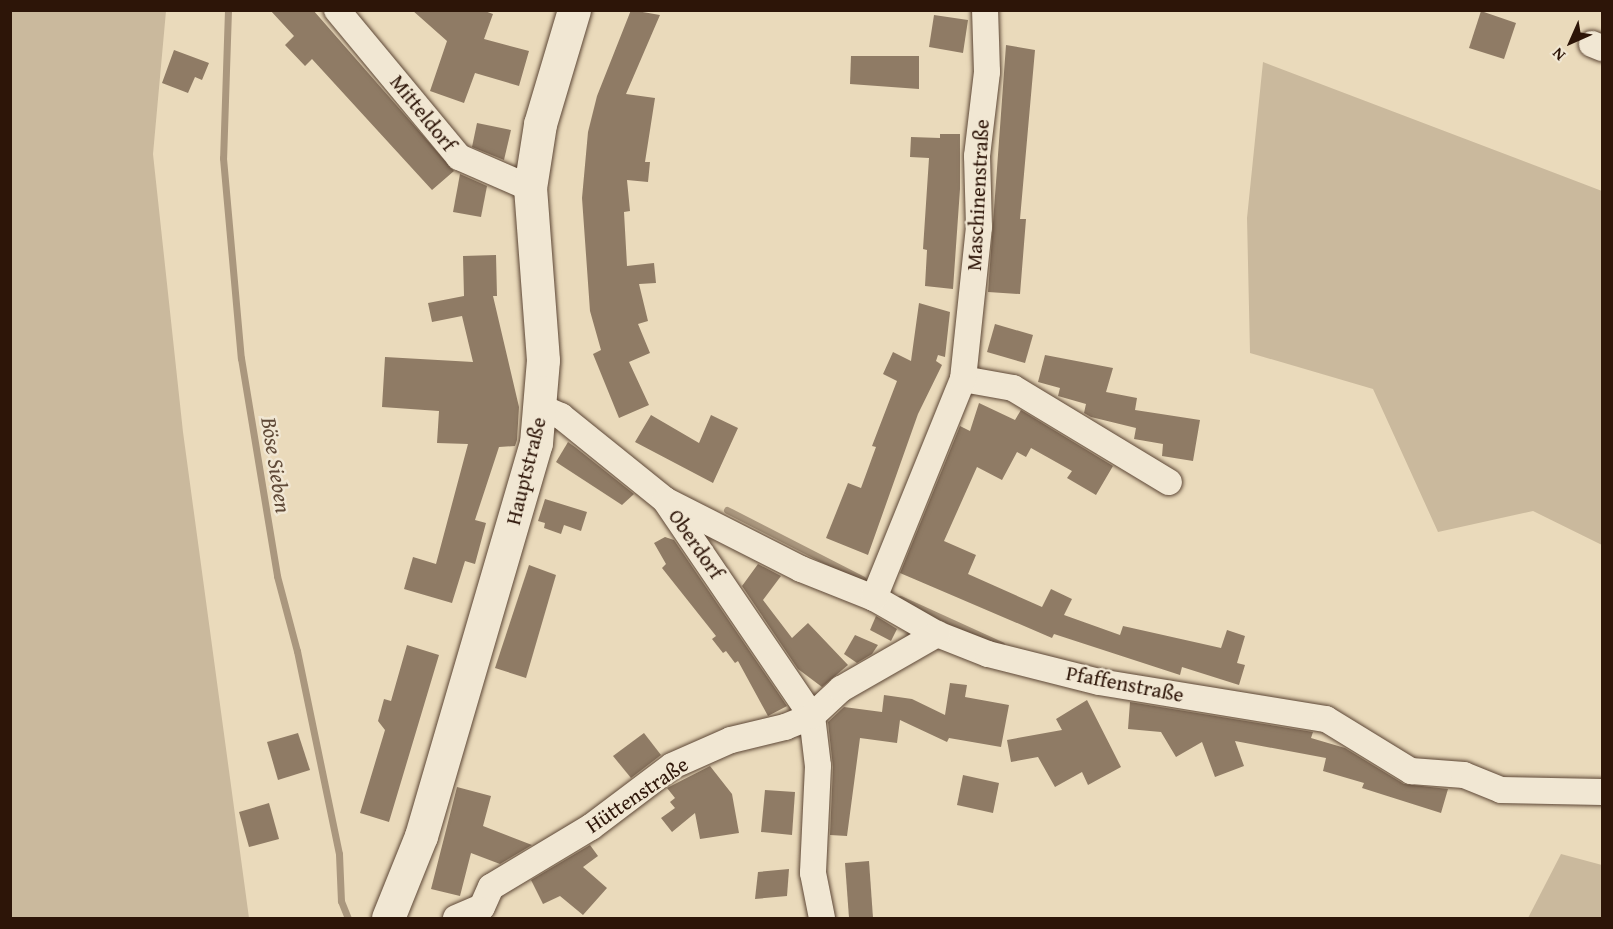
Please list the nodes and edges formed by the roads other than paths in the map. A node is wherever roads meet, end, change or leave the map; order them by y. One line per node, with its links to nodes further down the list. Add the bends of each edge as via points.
1 (337, 10): 4 (street, Mitteldorf, via 459,157)
2 (574, 10): 4 (main road, Hauptstraße, via 540,124)
3 (985, 10): 5 (street, Maschinenstraße, via 987,72 977,156 979,227)
4 (530, 188): 6 (main road, Hauptstraße, via 543,360)
5 (963, 379): 7 (street, via 1013,388); 9 (street, Maschinenstraße)
6 (542, 408): 8 (street, Oberdorf, via 561,416); 14 (main road, Hauptstraße, via 529,471 421,836)
7 (1169, 482)
8 (665, 500): 9 (street, Pfaffenstraße, via 801,569); 11 (street, Oberdorf)
9 (874, 598): 10 (street, Pfaffenstraße)
10 (937, 634): 11 (street, via 841,689); 12 (street, Pfaffenstraße, via 988,654 1099,682 1326,719 1411,771 1464,775 1501,790)
11 (812, 716): 13 (street, Hüttenstraße, via 731,740 672,766 591,827 491,887); 16 (street, Oberdorf, via 818,766 813,873)
12 (1602, 792)
13 (486, 913): 15 (street, Hüttenstraße)
14 (390, 918)
15 (456, 918)
16 (822, 918)

